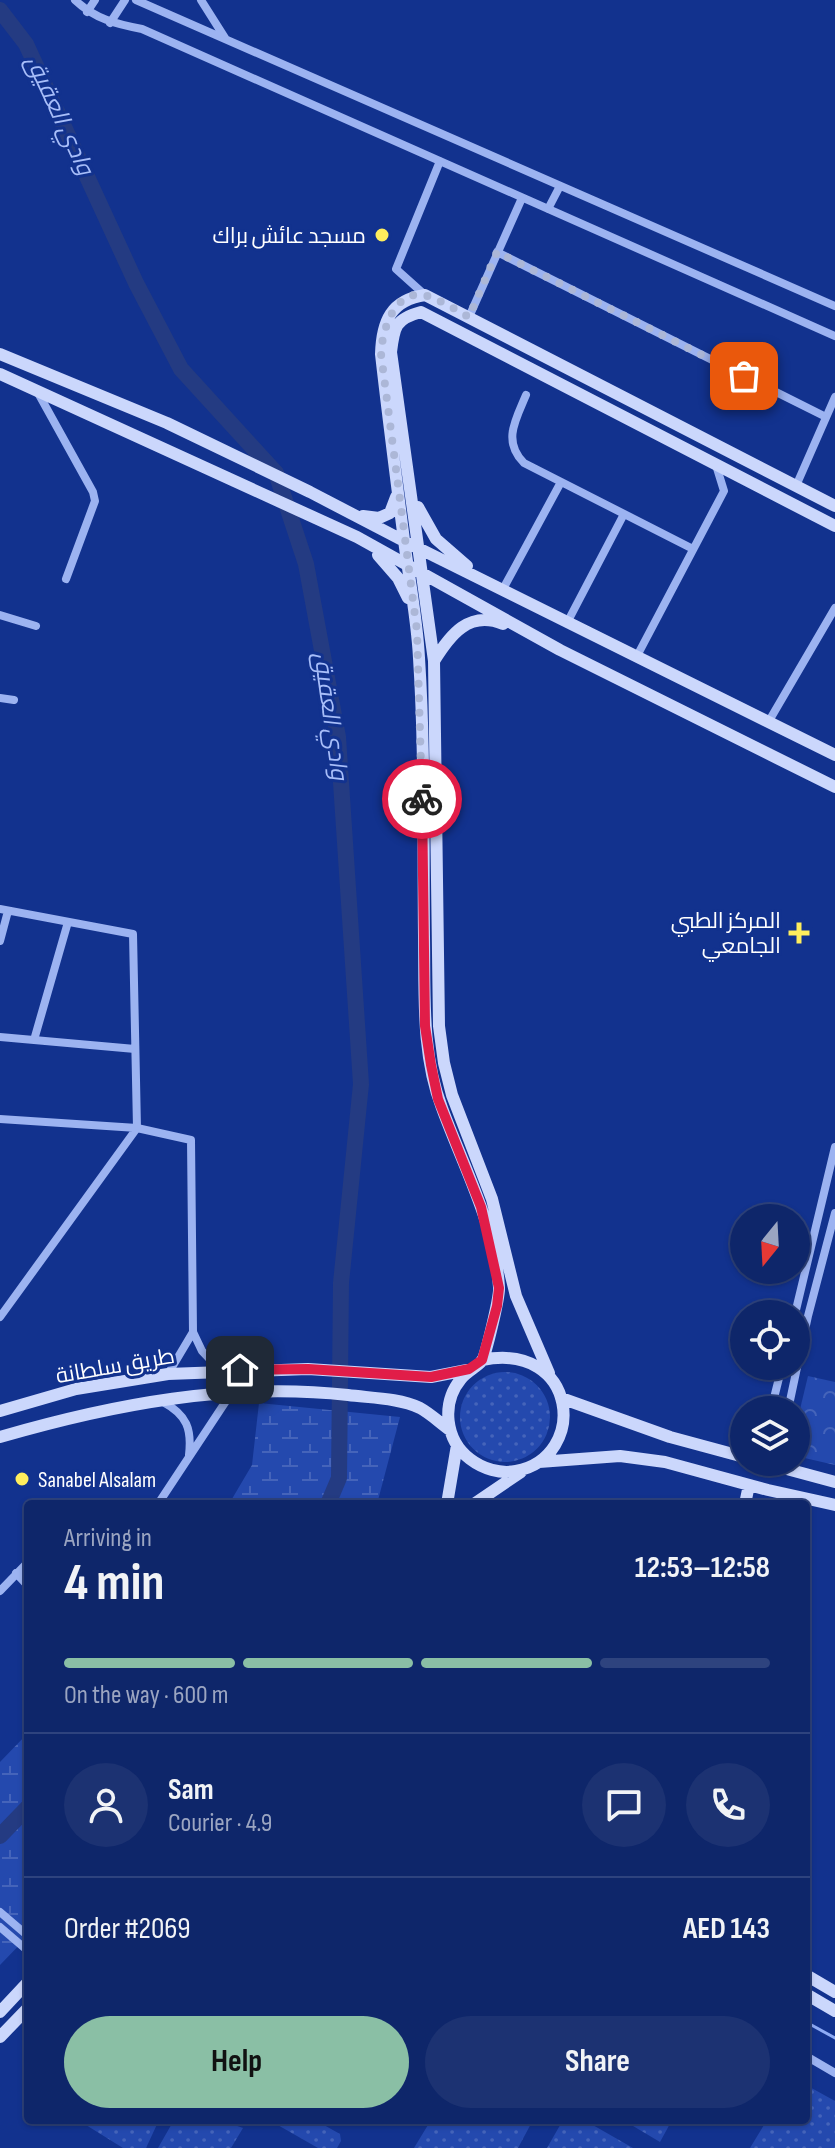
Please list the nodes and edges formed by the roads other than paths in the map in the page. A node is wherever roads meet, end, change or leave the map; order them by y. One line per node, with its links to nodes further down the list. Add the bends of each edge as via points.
1 (75, 0): 6 (street)
2 (95, 0): 6 (street)
3 (125, 0): 7 (street)
4 (136, 0): 8 (street)
5 (201, 0): 8 (street)
6 (87, 12): 7 (street)
7 (110, 23): 9 (street, via 142,29)
8 (225, 39): 10 (street)
9 (440, 161): 11 (street); 14 (street, via 396,269)
10 (560, 186): 12 (street); 15 (street)
11 (522, 198): 12 (street); 13 (street)
12 (548, 209): 17 (street)
13 (497, 252): 16 (street); 23 (street)
14 (425, 295): 16 (main road); 26 (main road, via 406,298 395,307 382,338)
15 (835, 306)
16 (469, 317): 27 (main road)
17 (835, 336)
18 (0, 354): 30 (main road, via 167,423)
19 (0, 374): 20 (main road)
20 (37, 390): 32 (main road); 39 (street, via 93,492 93,509)
21 (526, 395): 25 (street, via 511,445 524,463)
22 (835, 397): 23 (street)
23 (826, 417): 27 (street)
24 (716, 464): 26 (main road, via 421,312 404,316 394,330 391,352); 31 (main road); 35 (street, via 724,491)
25 (561, 482): 29 (street); 40 (street)
26 (403, 484): 30 (main road, via 390,513 379,518); 33 (main road); 34 (main road); 38 (main road, via 429,530)
27 (796, 486): 28 (main road)
28 (835, 506)
29 (624, 514): 35 (street); 43 (street)
30 (356, 515): 33 (main road)
31 (835, 526)
32 (357, 537): 36 (main road); 45 (main road, via 398,578)
33 (404, 541): 34 (main road); 36 (main road)
34 (420, 549): 37 (main road); 38 (main road)
35 (693, 549): 47 (street)
36 (407, 565): 37 (main road); 45 (main road)
37 (423, 574): 46 (main road); 48 (main road)
38 (482, 578): 40 (main road)
39 (66, 579)
40 (503, 589): 43 (main road)
41 (835, 608): 51 (street)
42 (0, 615): 44 (street)
43 (568, 621): 47 (main road)
44 (36, 626)
45 (417, 631): 67 (main road, via 425,1026 438,1099 481,1207 499,1288)
46 (560, 650): 48 (main road, via 484,619 462,625); 53 (main road)
47 (637, 656): 51 (main road)
48 (434, 661): 71 (main road, via 439,1026 444,1063 501,1227 516,1296)
49 (0, 698): 50 (street)
50 (14, 700)
51 (769, 721): 52 (main road)
52 (835, 755)
53 (835, 787)
54 (4, 910): 55 (street); 56 (street)
55 (68, 922): 58 (street); 59 (street, via 133,934)
56 (0, 941)
57 (0, 1037): 58 (street)
58 (34, 1040): 59 (street)
59 (135, 1049): 61 (street)
60 (0, 1119): 61 (street)
61 (137, 1128): 65 (street); 66 (street, via 191,1140)
62 (835, 1147): 64 (street)
63 (835, 1213): 73 (street)
64 (798, 1300)
65 (0, 1317)
66 (193, 1332): 69 (street, via 208,1360); 70 (street)
67 (482, 1360): 68 (main road); 71 (main road, via 518,1358 535,1364)
68 (469, 1369): 69 (main road, طريق سلطانة, via 431,1377 308,1369); 77 (main road, via 450,1397)
69 (221, 1371): 70 (main road, طريق سلطانة)
70 (168, 1374): 76 (main road, طريق سلطانة, via 76,1389)
71 (554, 1383): 74 (main road)
72 (232, 1392): 75 (main road, طريق سلطانة); 77 (main road, طريق سلطانة, via 319,1392 388,1400 420,1408); 81 (street)
73 (791, 1396)
74 (561, 1398): 80 (main road); 82 (main road, via 563,1425 557,1442)
75 (159, 1399): 78 (main road, طريق سلطانة); 81 (street, via 185,1418)
76 (0, 1411)
77 (450, 1430): 79 (main road)
78 (0, 1437)
79 (457, 1445): 82 (main road, via 482,1467 498,1471); 90 (main road)
80 (730, 1453)
81 (189, 1458): 89 (street)
82 (535, 1464): 86 (main road, via 620,1456 665,1462); 91 (main road)
83 (810, 1474): 85 (main road)
84 (808, 1476): 88 (main road)
85 (835, 1482)
86 (749, 1485): 87 (main road); 92 (main road)
87 (768, 1490): 88 (main road); 93 (main road)
88 (803, 1498): 94 (main road)
89 (161, 1500)
90 (448, 1500)
91 (480, 1500)
92 (746, 1500)
93 (765, 1500)
94 (835, 1505)
95 (24, 1566): 96 (street)
96 (16, 1573): 97 (street); 98 (street)
97 (24, 1582)
98 (0, 1591)
99 (0, 1912): 101 (street)
100 (0, 1927): 102 (street)
101 (24, 1933)
102 (24, 1948)
103 (810, 1977): 105 (main road)
104 (24, 1986): 108 (main road)
105 (835, 1992)
106 (810, 1996): 107 (main road)
107 (835, 2011)
108 (0, 2012)
109 (24, 2012): 110 (main road)
110 (0, 2037)
111 (810, 2058): 112 (street)
112 (835, 2073)

